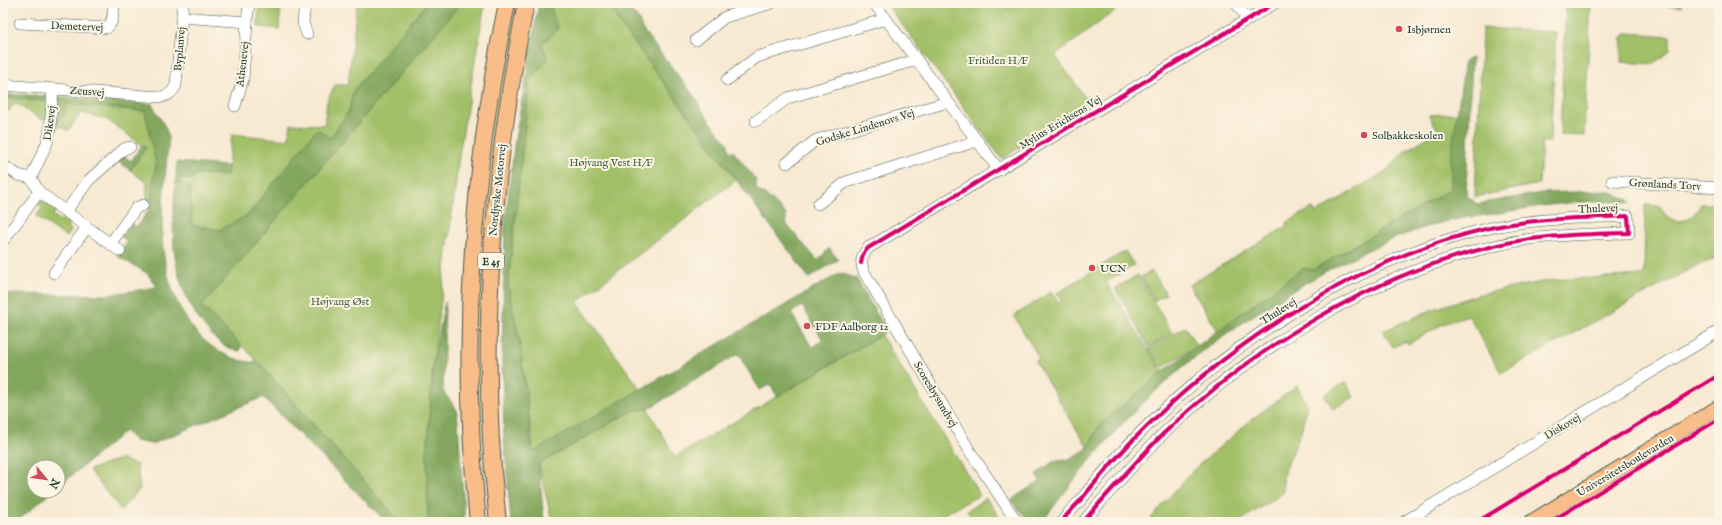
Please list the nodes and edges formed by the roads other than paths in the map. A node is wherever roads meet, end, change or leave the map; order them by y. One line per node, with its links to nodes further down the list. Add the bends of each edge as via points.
1 (114, 3): 15 (street, Demetervej, via 113,18 108,28)
2 (183, 3): 11 (street, Byplanvej)
3 (249, 3): 14 (street, Athenevej)
4 (305, 3): 16 (street, via 303,23)
5 (506, 3): 52 (highway, Nordjyske Motorvej / E 45, via 484,131 472,240 469,393)
6 (526, 3): 53 (highway, Nordjyske Motorvej / E 45, via 504,128 492,250 489,391)
7 (772, 3): 17 (street, via 725,17)
8 (874, 3): 12 (street)
9 (1236, 3): 13 (street)
10 (1275, 3): 13 (street, Mylius Erichsens Vej)
11 (182, 17): 14 (street); 22 (street, Byplanvej, via 176,85)
12 (886, 19): 18 (street); 19 (street, via 757,57)
13 (1248, 20): 30 (street, Mylius Erichsens Vej)
14 (247, 22): 24 (street, Athenevej, via 243,80)
15 (20, 23)
16 (307, 34)
17 (696, 40)
18 (916, 60): 23 (street); 25 (street, via 788,98)
19 (727, 80)
20 (3, 85): 21 (street, Zeusvej)
21 (53, 89): 22 (street, Zeusvej, via 159,97); 31 (street, Dikevej, via 50,129)
22 (170, 94)
23 (948, 102): 26 (street); 28 (street, Godske Lindenovs Vej, via 816,140)
24 (235, 106)
25 (756, 121)
26 (978, 141): 30 (street); 35 (street, via 846,182)
27 (130, 147): 37 (street, via 96,172)
28 (787, 163)
29 (3, 165): 31 (street, via 18,175)
30 (999, 170): 42 (street, Mylius Erichsens Vej, via 868,248)
31 (31, 178): 34 (street)
32 (1612, 181): 33 (street, Grønlands Torv)
33 (1719, 188)
34 (39, 192): 37 (street); 39 (street)
35 (818, 204)
36 (143, 205): 40 (street, via 136,208)
37 (66, 211): 38 (street)
38 (87, 227): 40 (street); 43 (street)
39 (3, 241)
40 (110, 244): 41 (street)
41 (120, 251)
42 (861, 263): 54 (street, Scoresbysundvej, via 972,453)
43 (54, 273)
44 (1266, 329): 46 (street, Thulevej); 46 (street, Thulevej, via 1352,279 1438,243 1495,227 1592,216 1628,216 1629,233 1590,233 1499,245 1444,260 1353,299); 47 (street, Thulevej)
45 (1719, 331): 57 (street, Diskovej)
46 (1276, 344): 48 (street, Thulevej)
47 (1188, 389): 48 (street); 50 (street, Thulevej)
48 (1199, 402): 51 (street, Thulevej)
49 (1719, 407): 58 (main road, Universitetsboulevarden)
50 (1117, 457): 51 (street); 55 (street, Thulevej)
51 (1129, 469): 56 (street, Thulevej)
52 (478, 522)
53 (498, 522)
54 (1017, 522)
55 (1062, 522)
56 (1083, 522)
57 (1404, 522)
58 (1531, 522)

